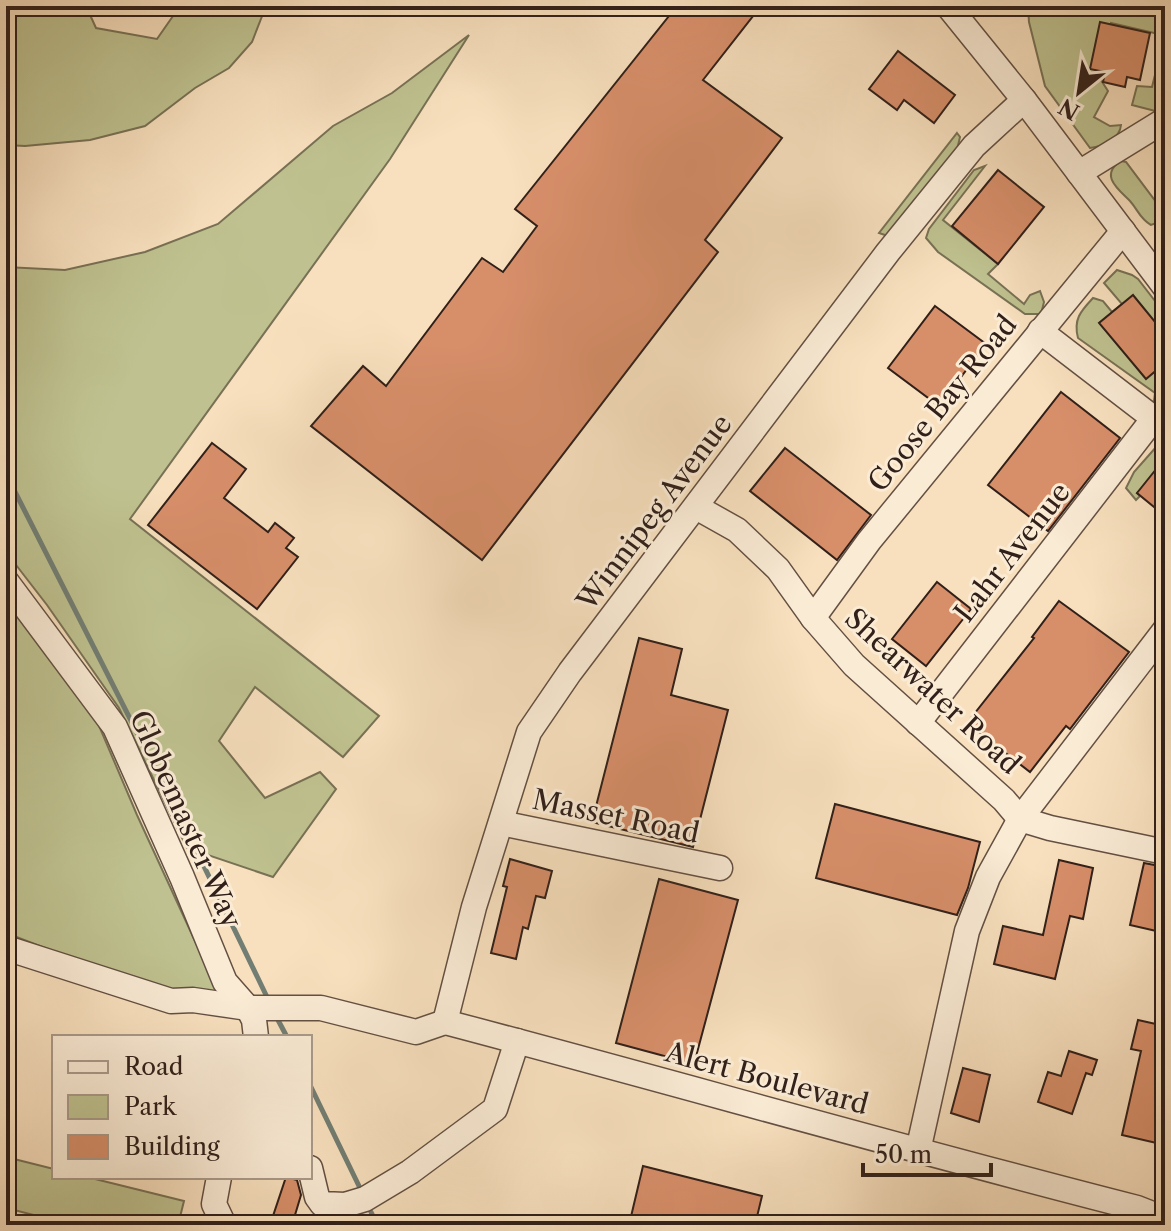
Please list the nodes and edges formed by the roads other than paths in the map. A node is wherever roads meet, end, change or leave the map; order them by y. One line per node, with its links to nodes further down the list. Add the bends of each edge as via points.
1 (948, 6): 2 (street)
2 (1024, 100): 4 (street); 9 (street, Winnipeg Avenue, via 974,146 888,252)
3 (1165, 120): 4 (street)
4 (1079, 173): 5 (street)
5 (1123, 231): 6 (street); 7 (street, Goose Bay Road)
6 (1165, 287)
7 (1040, 331): 8 (street); 11 (street, Goose Bay Road)
8 (1159, 422): 13 (street, Lahr Avenue)
9 (696, 507): 11 (street, Shearwater Road, via 737,530 768,559); 15 (street, Winnipeg Avenue, via 529,732)
10 (6, 581): 19 (street, Globemaster Way, via 115,727 225,982)
11 (813, 618): 13 (street, Shearwater Road, via 854,665)
12 (1165, 630): 14 (street)
13 (918, 723): 14 (street, Shearwater Road)
14 (1020, 819): 16 (street, Shearwater Road); 23 (street, via 988,877 967,931)
15 (501, 823): 17 (street, Masset Road); 20 (street, Winnipeg Avenue)
16 (1165, 852)
17 (720, 868)
18 (6, 948): 19 (street, via 171,1001)
19 (248, 1008): 20 (street, via 321,1008 416,1032); 21 (street)
20 (445, 1022): 22 (street, Alert Boulevard)
21 (256, 1035)
22 (517, 1041): 23 (street, Alert Boulevard); 24 (street, via 495,1109 410,1172 345,1205 322,1204)
23 (918, 1151): 26 (street, Alert Boulevard)
24 (312, 1176)
25 (219, 1179): 27 (street, via 214,1204)
26 (1165, 1219)
27 (224, 1225)

